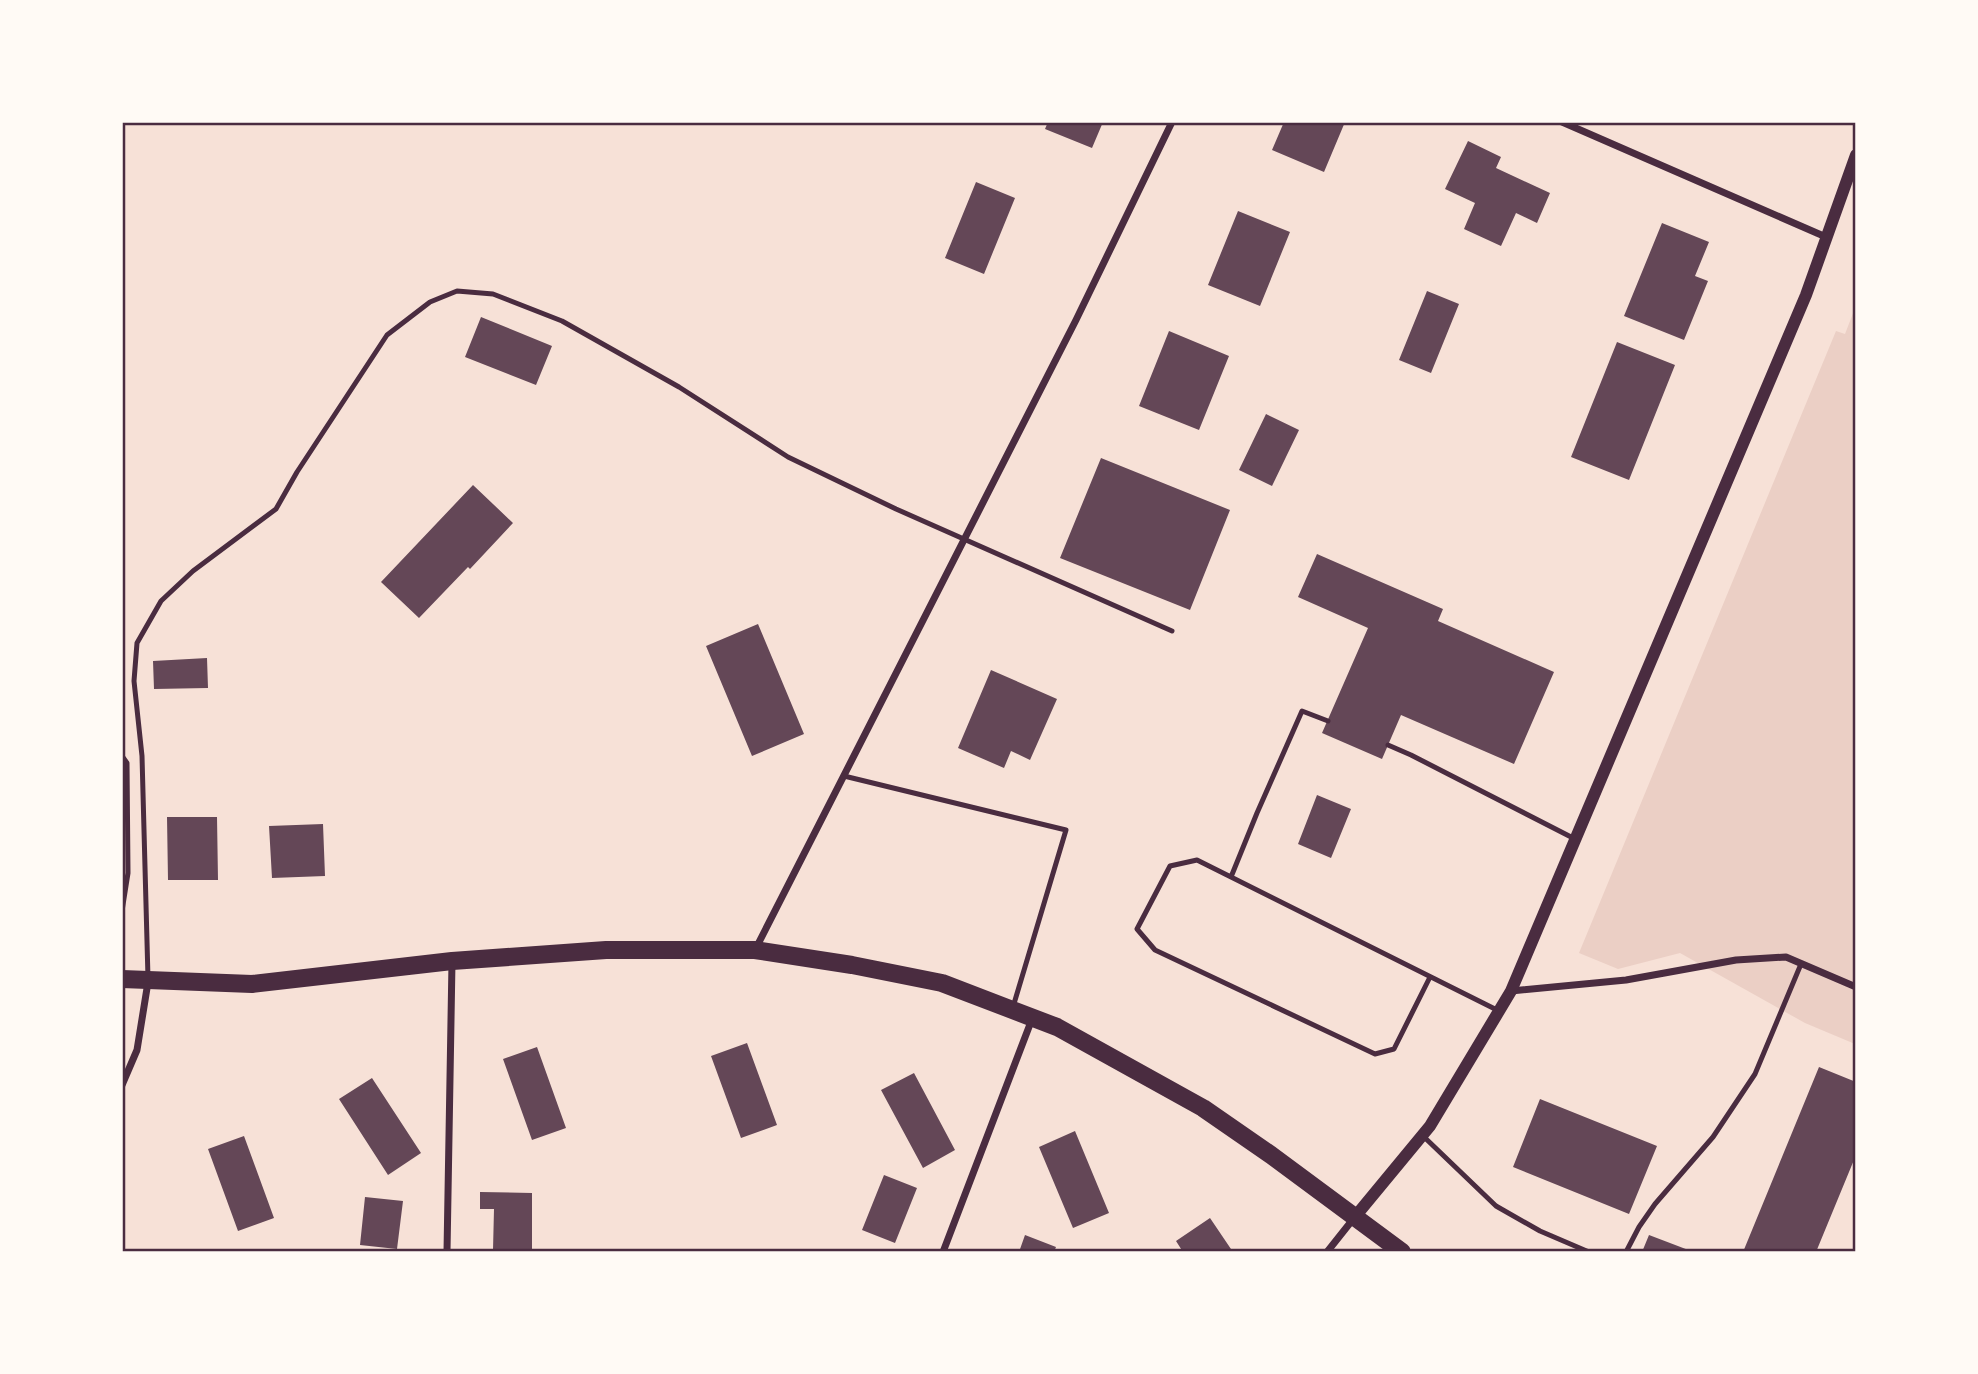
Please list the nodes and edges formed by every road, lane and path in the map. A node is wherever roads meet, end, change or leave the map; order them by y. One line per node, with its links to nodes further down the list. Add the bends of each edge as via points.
1 (1172, 122): 5 (street)
2 (1562, 122): 4 (street)
3 (1856, 155): 4 (street)
4 (1826, 237): 11 (street, via 1806,295)
5 (965, 540): 6 (lane); 10 (street); 19 (lane, via 788,457 679,387 562,321 493,294 457,291 430,302 387,335 275,509 161,601 137,643 134,681 142,756)
6 (1172, 631)
7 (1328, 721): 12 (lane, via 1302,711)
8 (1388, 745): 11 (lane)
9 (122, 756): 13 (lane, via 127,763 128,859)
10 (844, 776): 14 (street); 22 (lane, via 1066,830)
11 (1575, 839): 21 (street)
12 (1231, 877): 17 (lane); 17 (lane, via 1197,860 1170,866 1137,929 1155,950 1375,1054 1394,1049)
13 (122, 911)
14 (755, 950): 15 (main road, via 614,950); 22 (main road, via 942,983)
15 (452, 961): 19 (main road, via 252,984); 28 (street)
16 (1801, 964): 20 (street); 21 (street, via 1786,957 1736,960 1626,980); 33 (lane, via 1755,1074 1713,1137 1655,1204)
17 (1430, 977): 23 (lane)
18 (122, 979): 19 (main road)
19 (148, 981): 25 (street, via 137,1051)
20 (1856, 987)
21 (1511, 991): 23 (street)
22 (1013, 1010): 24 (main road)
23 (1499, 1011): 26 (street)
24 (1032, 1018): 27 (main road, via 1058,1027 1203,1108); 29 (street)
25 (122, 1085)
26 (1422, 1135): 27 (street); 32 (lane, via 1496,1206)
27 (1354, 1218): 30 (street); 31 (main road)
28 (447, 1251)
29 (943, 1251)
30 (1327, 1251)
31 (1402, 1251)
32 (1589, 1251)
33 (1626, 1251)

